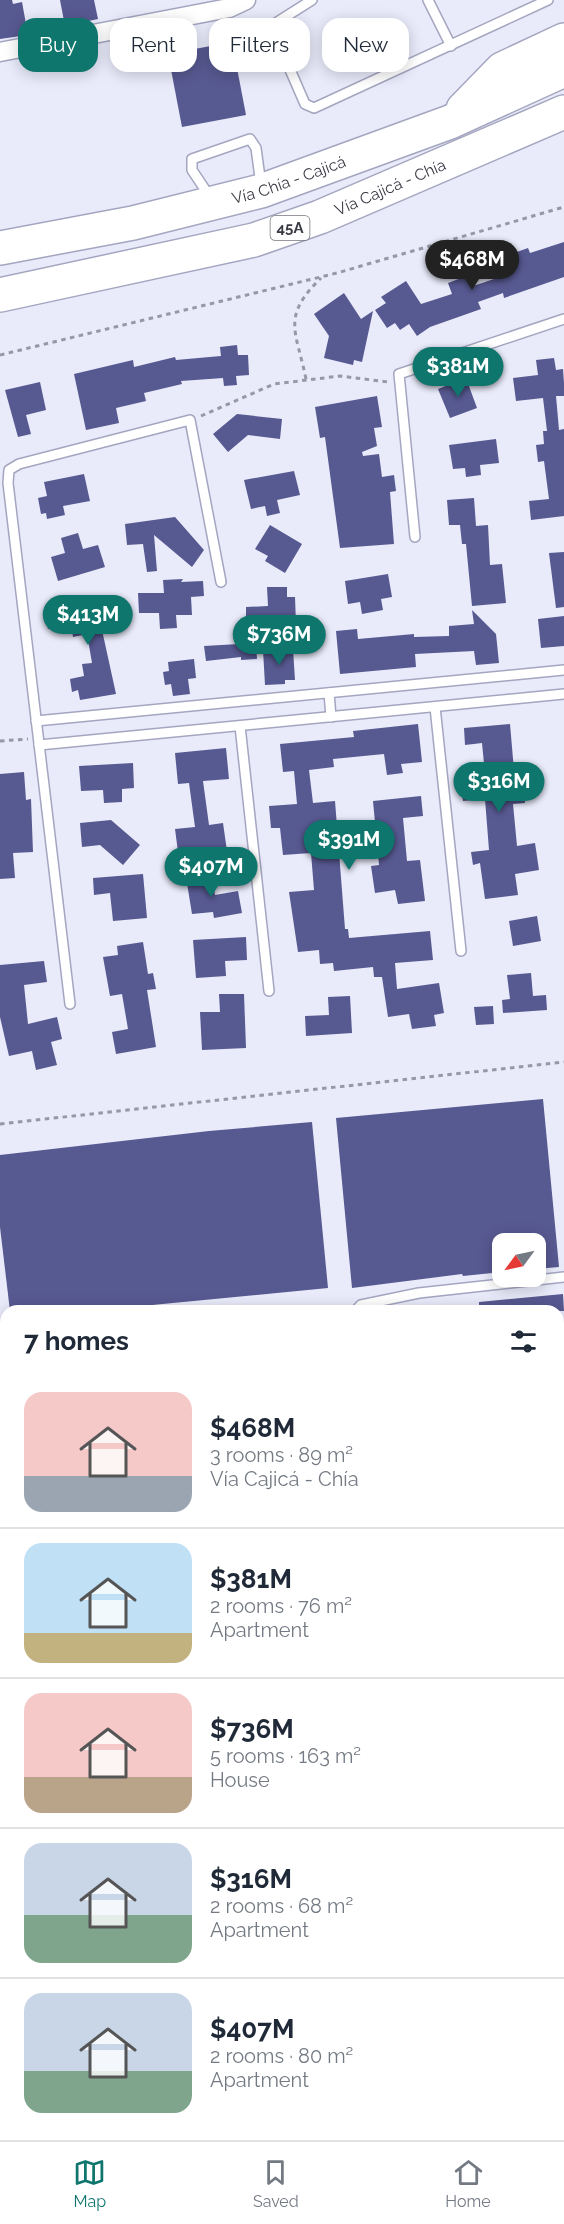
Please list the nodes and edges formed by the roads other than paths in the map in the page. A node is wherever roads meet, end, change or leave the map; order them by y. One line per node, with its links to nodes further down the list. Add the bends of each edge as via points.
1 (246, 0): 7 (street, via 229,8)
2 (312, 0): 6 (lane, via 271,26 309,107)
3 (428, 0): 6 (lane)
4 (548, 0): 6 (lane)
5 (564, 39): 10 (highway, via 502,69)
6 (451, 46)
7 (0, 52)
8 (564, 70): 10 (highway, Vía Chía - Cajicá)
9 (564, 112): 14 (highway, Vía Cajicá - Chía / 45A, via 320,217 254,240)
10 (450, 122): 11 (highway, Vía Chía - Cajicá)
11 (261, 191): 12 (highway, Vía Chía - Cajicá); 12 (lane, via 256,148 250,139 243,140 196,155 190,162)
12 (215, 204): 13 (highway, Vía Chía - Cajicá)
13 (0, 248)
14 (0, 294)
15 (564, 319): 16 (lane, via 399,374)
16 (416, 537)
17 (221, 582): 23 (lane, via 190,420 19,464 9,470)
18 (564, 670): 19 (lane)
19 (329, 693): 22 (lane); 23 (lane)
20 (564, 694): 21 (lane)
21 (435, 707): 22 (lane); 26 (lane)
22 (331, 717): 24 (lane)
23 (36, 721): 25 (lane)
24 (240, 726): 25 (lane); 27 (lane)
25 (39, 741): 28 (lane)
26 (461, 951)
27 (269, 991)
28 (70, 1004)
29 (564, 1277): 30 (lane, via 419,1293)
30 (361, 1305)

